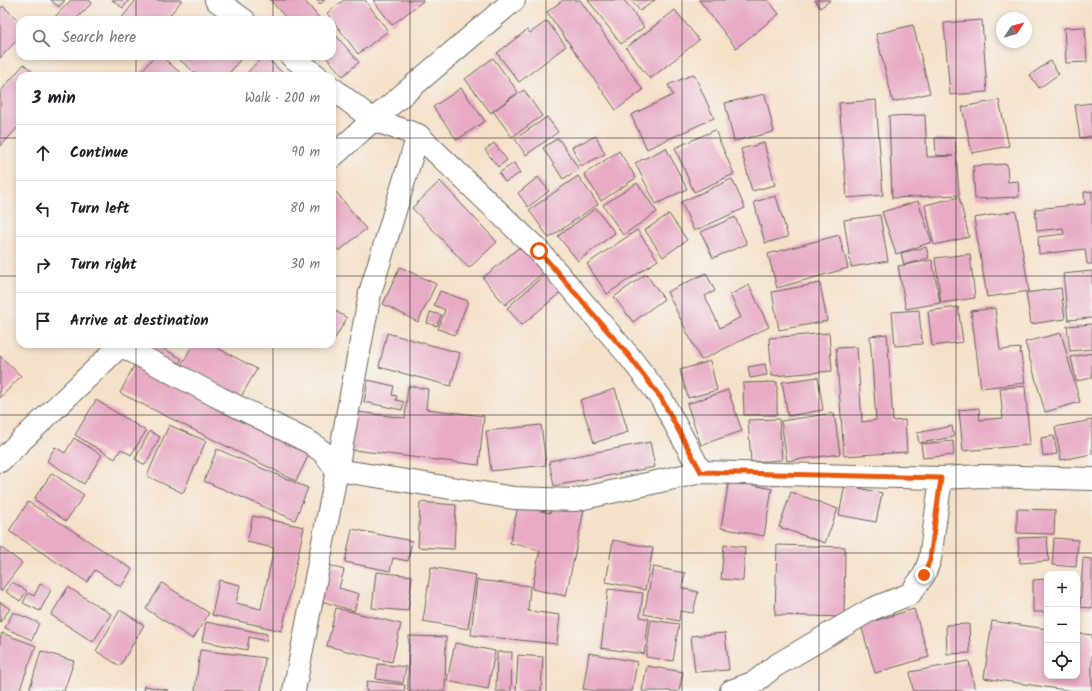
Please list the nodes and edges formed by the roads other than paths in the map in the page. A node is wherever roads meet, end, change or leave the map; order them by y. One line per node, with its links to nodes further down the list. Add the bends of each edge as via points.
1 (216, 0): 3 (street)
2 (514, 0): 7 (street)
3 (238, 16)
4 (296, 60): 5 (street)
5 (312, 72)
6 (336, 91): 7 (street)
7 (373, 120): 8 (street); 9 (street)
8 (418, 135): 13 (street, via 370,293); 14 (street, via 539,251 629,356 661,398)
9 (336, 153)
10 (118, 348): 12 (street)
11 (127, 348): 13 (street, via 220,398 311,442 324,453)
12 (0, 461)
13 (337, 470): 14 (street, via 514,498 575,500); 17 (street)
14 (701, 472): 15 (street)
15 (941, 478): 16 (street, via 983,476); 18 (street, via 930,559 924,575 910,594 872,609 776,666 755,682)
16 (1092, 479)
17 (294, 691)
18 (731, 691)

